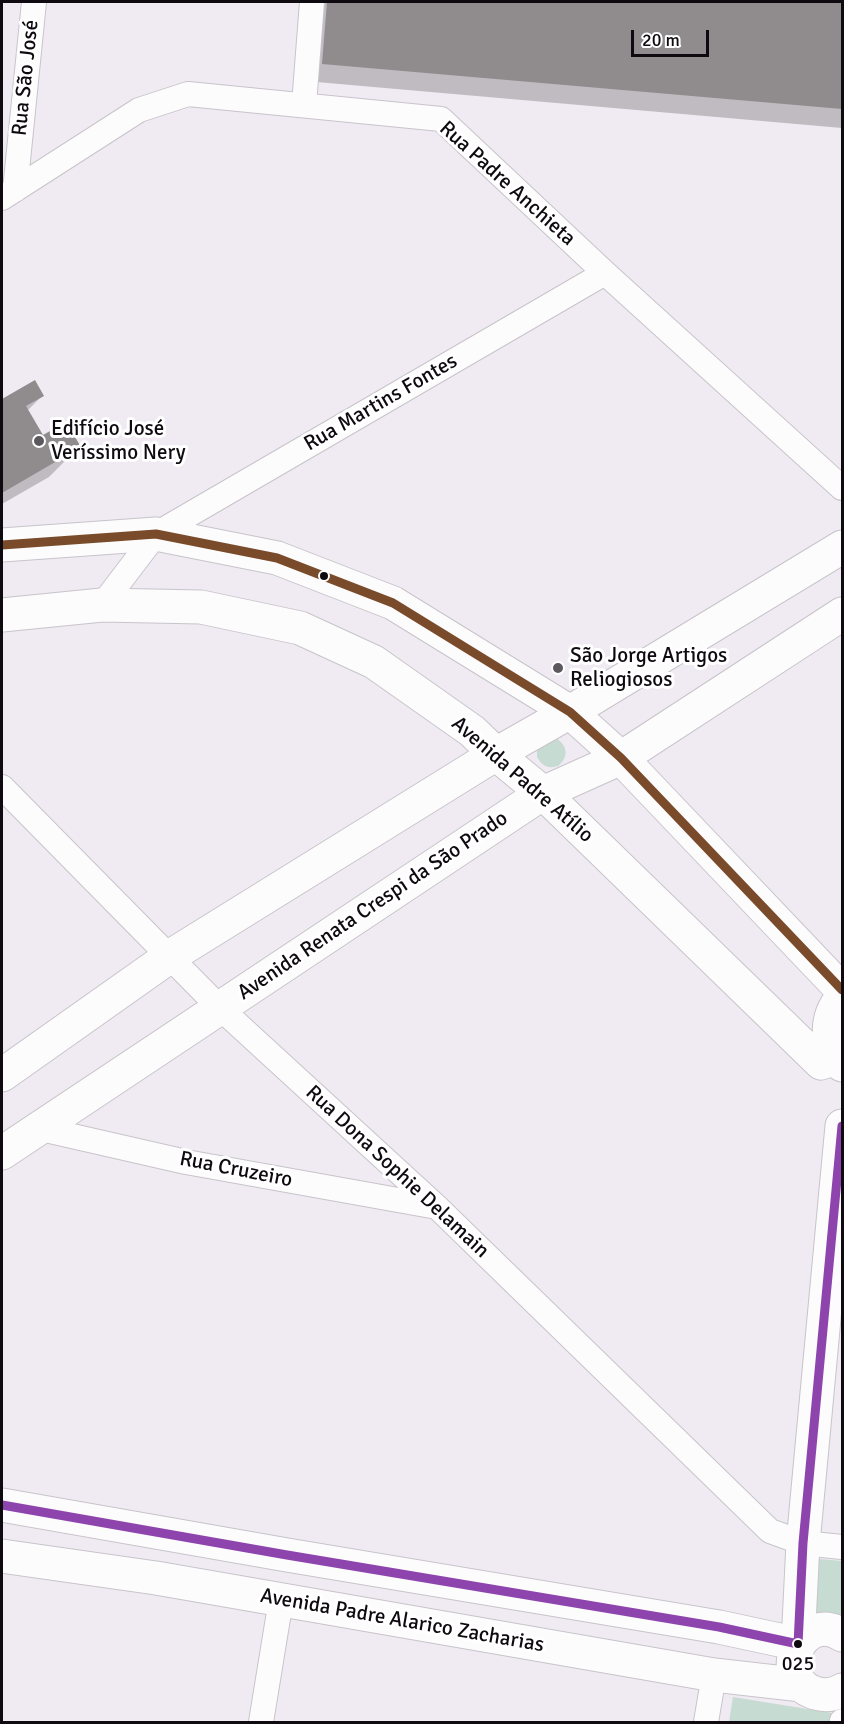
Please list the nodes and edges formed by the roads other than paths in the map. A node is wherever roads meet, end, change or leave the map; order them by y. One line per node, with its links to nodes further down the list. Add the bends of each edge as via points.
1 (34, 2): 4 (street, Rua São José)
2 (312, 2): 3 (street)
3 (304, 105): 4 (street, Rua Padre Anchieta, via 188,94 139,110); 5 (street, Rua Padre Anchieta, via 441,119)
4 (8, 194)
5 (605, 273): 6 (street, Rua Padre Anchieta); 7 (street, Rua Martins Fontes)
6 (843, 488)
7 (156, 534): 8 (street); 10 (street); 13 (street, via 277,558 393,603)
8 (2, 545)
9 (843, 547): 13 (street)
10 (102, 605): 12 (street, Avenida Padre Atílio); 14 (street, Avenida Padre Atílio, via 201,607 300,628 374,662 472,731)
11 (843, 614): 15 (street, Avenida Renata Crespi da São Prado)
12 (2, 615)
13 (570, 712): 14 (street); 15 (street)
14 (496, 754): 17 (street, Avenida Padre Atílio); 18 (street)
15 (621, 758): 17 (street, Avenida Renata Crespi da São Prado); 19 (street)
16 (2, 787): 18 (street, Rua Dona Sophie Delamain)
17 (543, 793): 21 (street, Avenida Renata Crespi da São Prado); 22 (street, Avenida Padre Atílio, via 821,1062)
18 (170, 957): 21 (street, Rua Dona Sophie Delamain); 23 (street)
19 (843, 990)
20 (843, 998): 22 (street, via 831,1017 829,1031)
21 (220, 1008): 25 (street, Avenida Renata Crespi da São Prado); 27 (street, Rua Dona Sophie Delamain)
22 (839, 1062)
23 (2, 1075)
24 (843, 1126): 29 (street)
25 (37, 1128): 26 (street, Avenida Renata Crespi da São Prado); 27 (street, Rua Cruzeiro, via 186,1162)
26 (2, 1153)
27 (437, 1207): 29 (street, Rua Dona Sophie Delamain, via 770,1531)
28 (2, 1505): 34 (street, via 719,1627)
29 (803, 1543): 30 (street, Rua Dona Sophie Delamain); 34 (street)
30 (843, 1547)
31 (2, 1556): 32 (street, Avenida Padre Alarico Zacharias)
32 (282, 1600): 35 (street, Avenida Padre Alarico Zacharias); 38 (street)
33 (843, 1635): 34 (street, via 816,1631)
34 (798, 1644): 36 (street, via 793,1665)
35 (714, 1675): 36 (street, Avenida Padre Alarico Zacharias); 39 (street)
36 (802, 1685): 37 (street, Avenida Padre Alarico Zacharias, via 820,1695)
37 (843, 1690)
38 (261, 1722)
39 (706, 1722)

